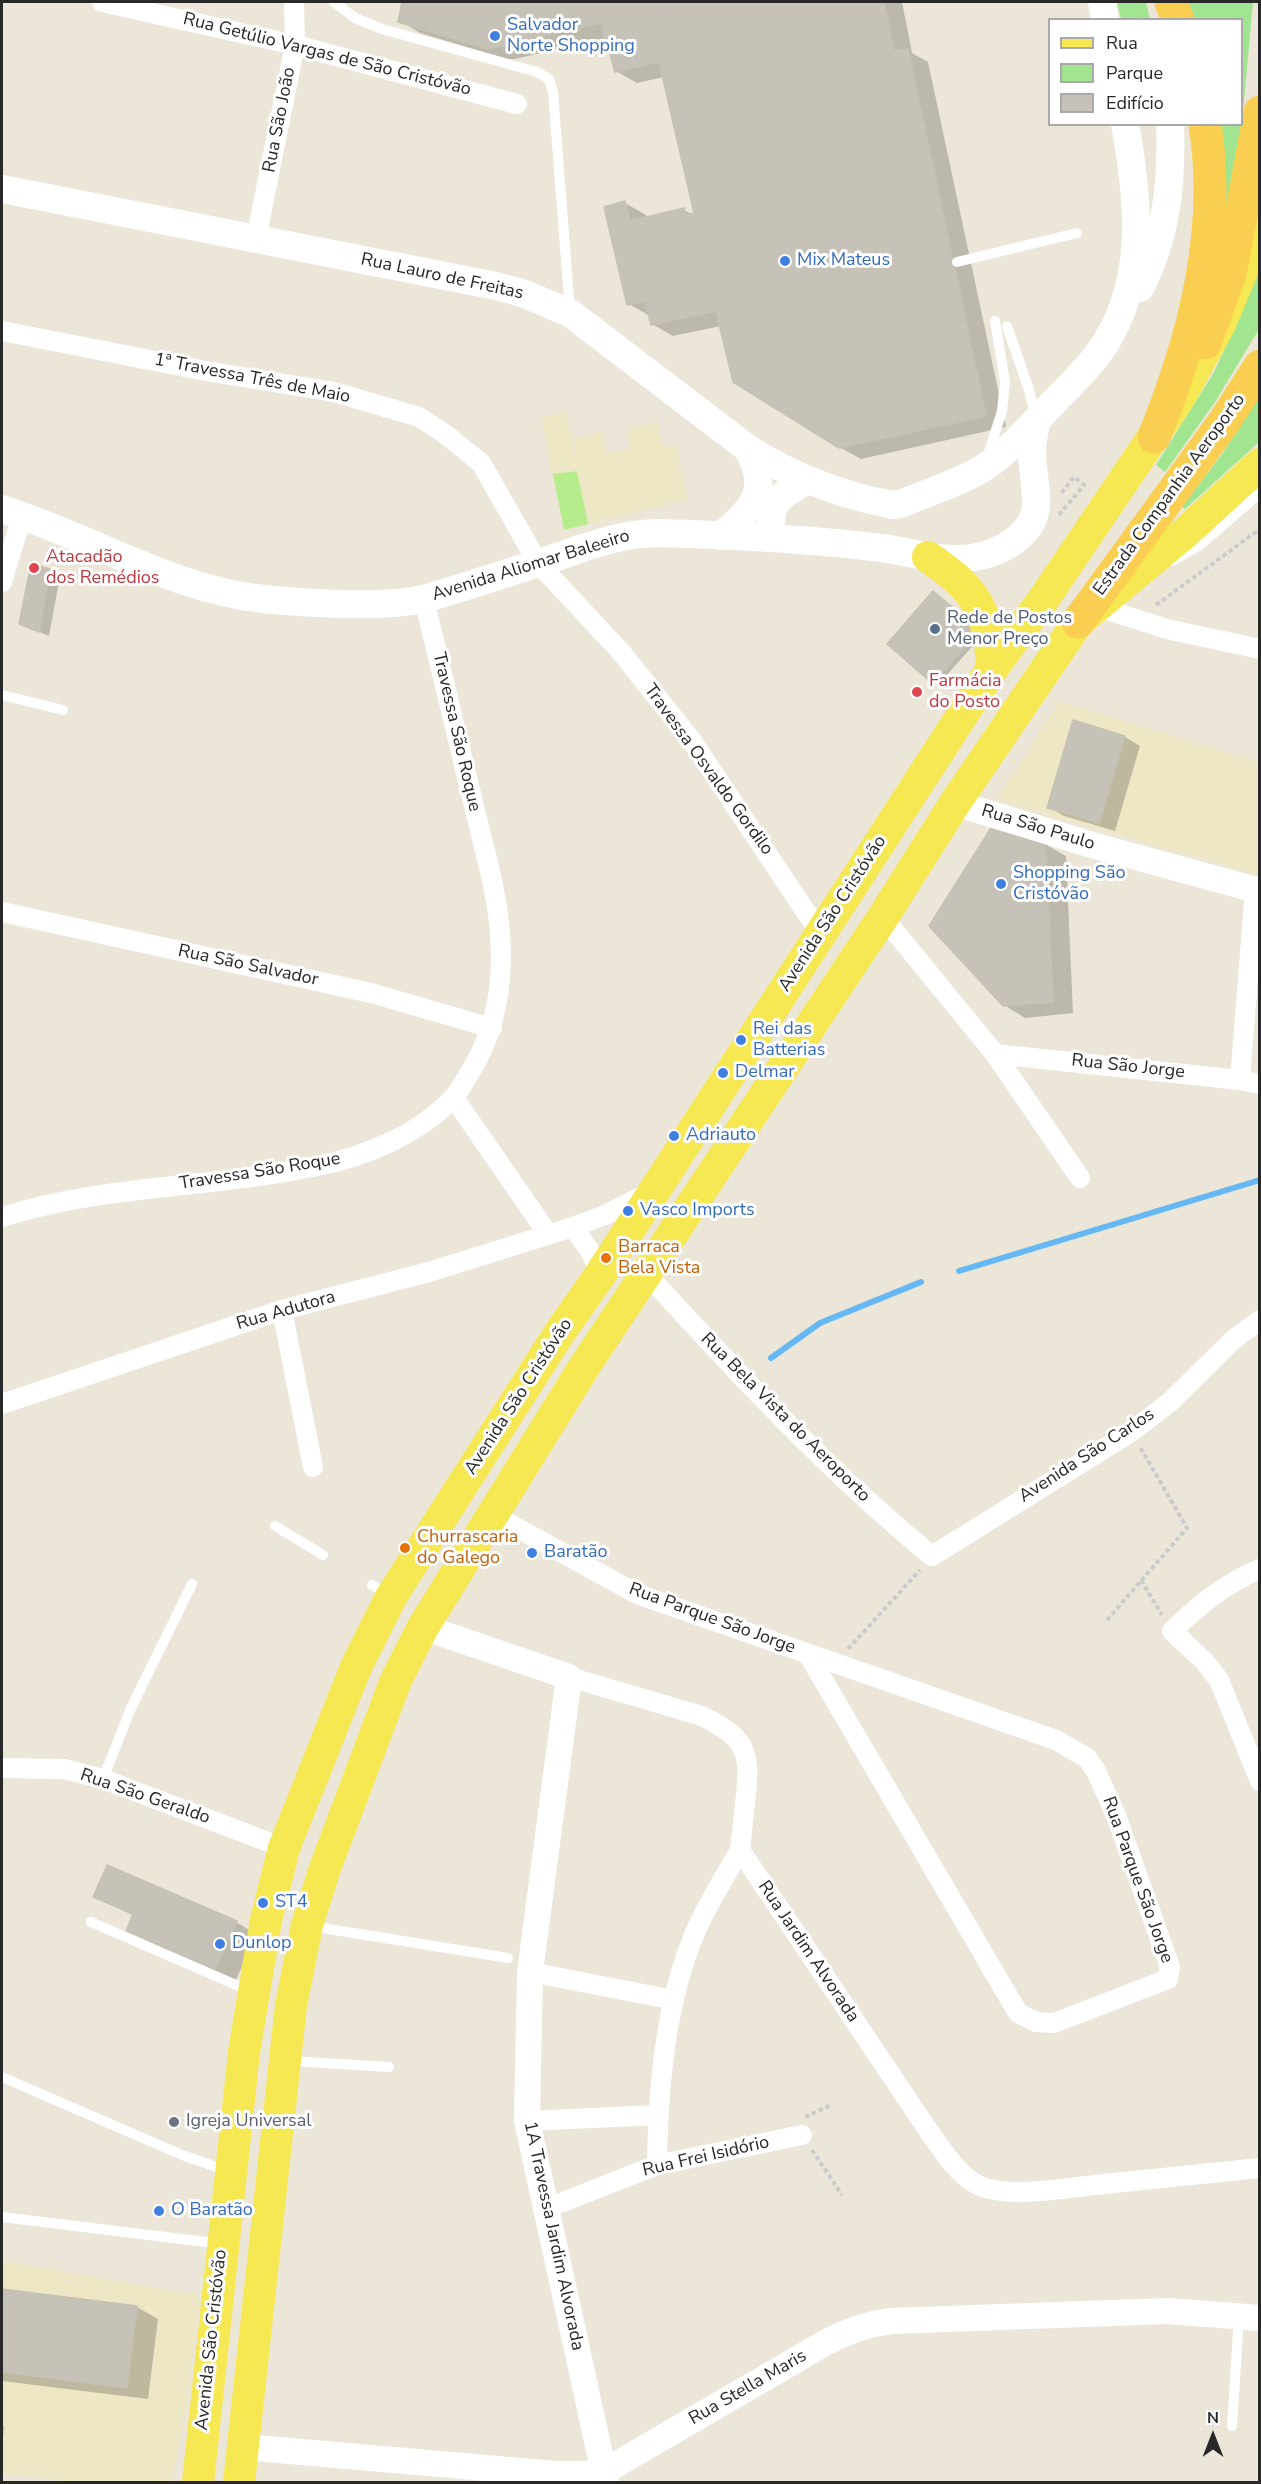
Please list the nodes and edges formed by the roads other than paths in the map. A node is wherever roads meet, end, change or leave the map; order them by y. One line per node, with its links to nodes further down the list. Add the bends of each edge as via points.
1 (102, 2): 10 (street, Rua Getúlio Vargas de São Cristóvão)
2 (294, 2): 10 (street, Rua São João)
3 (334, 2): 21 (lane, via 355,18 382,29 537,72 549,79)
4 (1102, 2): 7 (main road)
5 (1159, 2): 8 (main road)
6 (1171, 2): 9 (highway)
7 (1105, 18)
8 (1162, 18)
9 (1177, 18)
10 (295, 45): 11 (street, Rua Getúlio Vargas de São Cristóvão); 19 (street, Rua São João)
11 (517, 104)
12 (1260, 112): 27 (highway, via 1230,274)
13 (1125, 126): 25 (main road, via 1136,198 1135,250 1126,301)
14 (1170, 126): 25 (main road, via 1170,180 1162,232 1141,287)
15 (1205, 126): 29 (highway, via 1211,198 1205,269 1174,385)
16 (2, 189): 19 (main road, Rua Lauro de Freitas)
17 (1260, 228): 27 (main road, Avenida São Cristóvão, via 1220,324)
18 (1077, 233): 20 (lane)
19 (256, 239): 21 (main road, Rua Lauro de Freitas, via 496,286)
20 (957, 262)
21 (570, 313): 30 (main road, Rua Lauro de Freitas)
22 (995, 321): 32 (lane, via 1005,382 1002,411)
23 (1007, 326): 28 (lane)
24 (2, 332): 40 (street, 1ª Travessa Três de Maio, via 334,392 419,417 481,463)
25 (1108, 338): 28 (main road, via 1081,375)
26 (1260, 366): 43 (highway, Estrada Companhia Aeroporto)
27 (1195, 369): 29 (main road, Avenida São Cristóvão)
28 (1036, 422): 32 (main road); 34 (main road, Avenida Aliomar Baleeiro, via 1032,453)
29 (1154, 437): 45 (main road, Avenida São Cristóvão)
30 (747, 448): 33 (main road, Rua Lauro de Freitas); 37 (main road, via 758,471 758,490 746,512)
31 (1260, 464): 43 (main road)
32 (980, 469): 33 (main road, Rua Lauro de Freitas, via 901,504 886,504); 34 (main road, via 1008,471 1025,480)
33 (806, 481): 38 (main road, via 781,496 770,514)
34 (1037, 493): 39 (main road, Avenida Aliomar Baleeiro, via 1032,523 1008,545 971,558)
35 (1260, 493): 43 (lane, via 1199,546)
36 (12, 512): 41 (street); 42 (main road, Avenida Aliomar Baleeiro, via 212,588 261,598 379,603)
37 (721, 536): 38 (main road, Avenida Aliomar Baleeiro); 40 (main road, Avenida Aliomar Baleeiro, via 640,534 593,544)
38 (771, 538): 39 (main road, Avenida Aliomar Baleeiro, via 884,548)
39 (928, 557): 45 (main road, via 949,571 980,606 988,624)
40 (538, 563): 42 (main road, Avenida Aliomar Baleeiro); 52 (street, Travessa Osvaldo Gordilo, via 621,652 692,741)
41 (2, 582)
42 (424, 598): 53 (street, Travessa São Roque, via 500,933 498,996)
43 (1097, 606): 44 (street, via 1167,629); 48 (main road)
44 (1260, 649)
45 (992, 669): 52 (main road, Avenida São Cristóvão)
46 (2, 695): 47 (lane)
47 (63, 710)
48 (955, 802): 49 (street, Rua São Paulo); 51 (main road)
49 (1257, 890): 55 (street)
50 (2, 912): 53 (street, Rua São Salvador, via 371,993)
51 (883, 917): 54 (street); 63 (main road)
52 (820, 933): 59 (main road, Avenida São Cristóvão)
53 (492, 1028): 57 (street, Travessa São Roque, via 480,1058)
54 (995, 1054): 55 (street, Rua São Jorge); 58 (street)
55 (1240, 1080): 56 (street, Rua São Jorge)
56 (1260, 1084)
57 (454, 1098): 60 (street, Travessa São Roque, via 394,1140 319,1166 51,1204); 62 (street)
58 (1080, 1178)
59 (653, 1191): 61 (street, Rua Adutora); 64 (main road, Avenida São Cristóvão)
60 (2, 1217)
61 (573, 1227): 62 (street, Rua Adutora); 64 (street, via 592,1254)
62 (548, 1234): 65 (street, Rua Adutora, via 429,1272)
63 (645, 1272): 69 (main road); 72 (street, Rua Bela Vista do Aeroporto, via 750,1387)
64 (600, 1275): 81 (main road, Avenida São Cristóvão, via 382,1591)
65 (282, 1310): 67 (street, Rua Adutora); 68 (street)
66 (1260, 1320): 72 (street, Avenida São Carlos, via 1131,1432)
67 (2, 1404)
68 (313, 1467)
69 (492, 1514): 75 (main road); 76 (street, Rua Parque São Jorge, via 637,1594)
70 (275, 1526): 71 (lane)
71 (323, 1555)
72 (932, 1556)
73 (1260, 1569): 80 (street, via 1215,1594 1172,1631 1219,1680)
74 (192, 1584): 79 (lane, via 131,1708)
75 (423, 1627): 77 (street); 84 (main road, via 377,1725)
76 (808, 1654): 76 (street, Rua Parque São Jorge, via 1018,2013 1036,2022 1054,2023 1168,1979 1170,1967 1117,1818 1087,1758 1056,1740)
77 (569, 1677): 82 (street, via 702,1716 722,1726 741,1744 749,1767); 86 (street, 1A Travessa Jardim Alvorada)
78 (2, 1768): 79 (street, Rua São Geraldo, via 64,1769)
79 (103, 1779): 81 (street, Rua São Geraldo)
80 (1260, 1781)
81 (284, 1848): 87 (main road, Avenida São Cristóvão)
82 (740, 1850): 88 (street, via 689,1948); 96 (street, Rua Jardim Alvorada, via 930,2133 969,2180 994,2189 1042,2190)
83 (91, 1922): 87 (lane)
84 (307, 1925): 85 (lane); 89 (main road)
85 (508, 1958)
86 (530, 1972): 88 (street); 93 (street, 1A Travessa Jardim Alvorada)
87 (252, 1992): 97 (main road, Avenida São Cristóvão)
88 (674, 2000): 92 (street)
89 (283, 2061): 90 (lane); 103 (main road)
90 (389, 2067)
91 (2, 2077): 97 (lane, via 182,2155)
92 (658, 2115): 93 (street); 95 (street)
93 (526, 2121): 98 (street, 1A Travessa Jardim Alvorada)
94 (801, 2135): 95 (street, Rua Frei Isidório)
95 (657, 2165): 98 (street, Rua Frei Isidório)
96 (1260, 2168)
97 (230, 2171): 100 (main road, Avenida São Cristóvão)
98 (545, 2209): 104 (street, 1A Travessa Jardim Alvorada)
99 (2, 2217): 100 (lane)
100 (222, 2244): 105 (main road, Avenida São Cristóvão)
101 (1249, 2318): 102 (lane); 104 (street, Rua Stella Maris, via 1168,2311 870,2323 825,2343)
102 (1232, 2426)
103 (244, 2447): 104 (street, Rua Stella Maris); 106 (main road)
104 (606, 2477)
105 (198, 2482)
106 (240, 2482)

